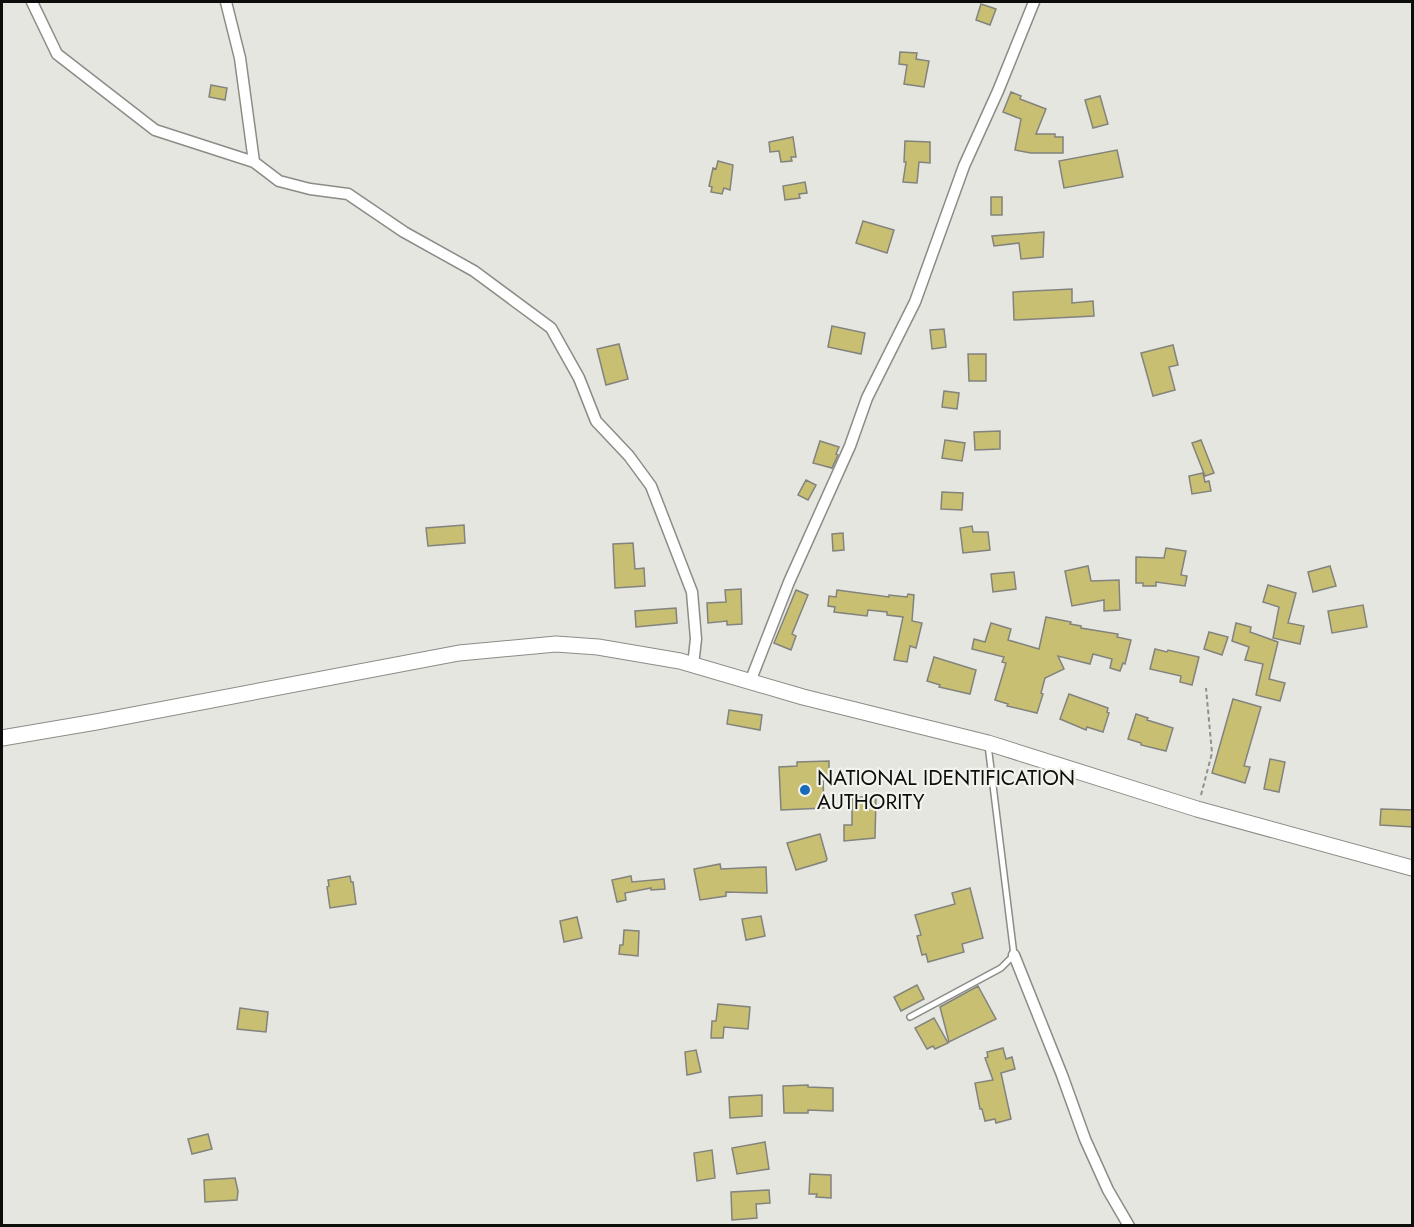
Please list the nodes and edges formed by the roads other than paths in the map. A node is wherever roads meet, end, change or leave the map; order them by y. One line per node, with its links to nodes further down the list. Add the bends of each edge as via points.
1 (32, 2): 4 (street, via 57,54 155,130)
2 (226, 2): 4 (street, via 240,58)
3 (1034, 2): 6 (street, via 964,166 915,302 867,398)
4 (254, 162): 5 (street, via 279,181 348,194 404,232 474,271 551,328 579,378 596,421 651,486 692,591 696,639)
5 (693, 665): 6 (main road); 7 (main road, via 598,647 556,644 459,653)
6 (750, 682): 8 (main road)
7 (2, 738)
8 (988, 743): 9 (main road, via 1197,809); 10 (lane)
9 (1413, 868)
10 (1014, 955): 11 (lane, via 1001,968); 12 (street, via 1085,1139)
11 (910, 1017)
12 (1129, 1226)

